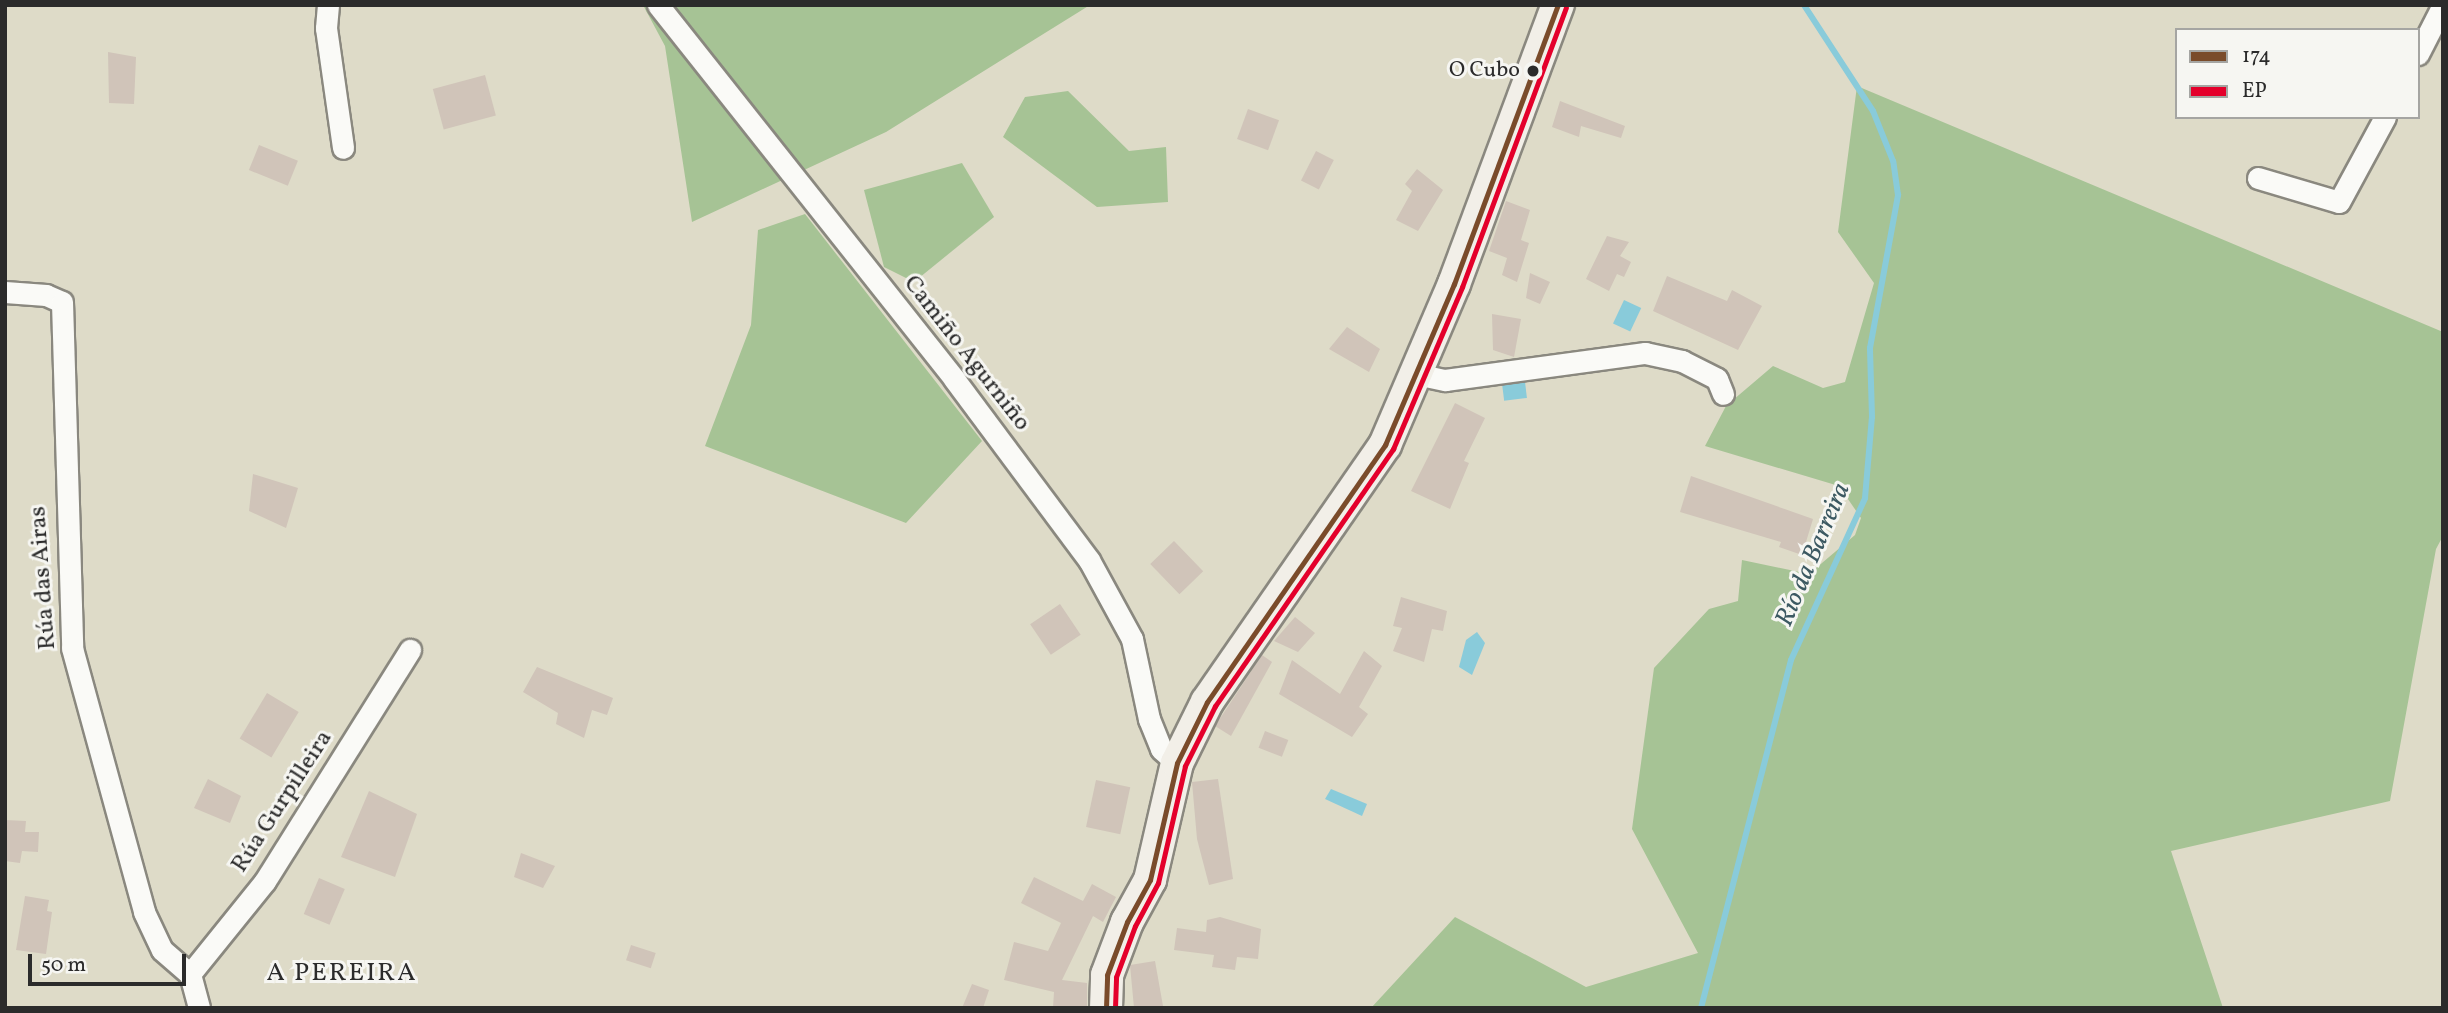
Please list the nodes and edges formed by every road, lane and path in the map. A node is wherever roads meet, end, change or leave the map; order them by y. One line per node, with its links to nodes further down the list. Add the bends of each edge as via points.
1 (328, 5): 7 (street, via 326,28)
2 (659, 5): 13 (street, Camiño Agurniño, via 954,379 1089,559 1132,639 1149,719 1161,749)
3 (1558, 5): 10 (main road)
4 (2443, 5): 5 (street)
5 (2420, 50)
6 (2384, 119): 8 (street, via 2339,202)
7 (343, 148)
8 (2258, 178)
9 (5, 292): 14 (street, Rúa das Airas, via 46,295 62,303 72,648 144,912 162,950)
10 (1416, 374): 11 (street, via 1445,380 1645,353 1682,361 1717,379); 13 (main road, via 1385,445 1207,702)
11 (1723, 394)
12 (410, 650): 14 (street, Rúa Gurpilleira, via 265,881)
13 (1177, 763): 16 (main road, via 1150,880 1127,922 1107,975)
14 (190, 974): 15 (street)
15 (199, 1008)
16 (1106, 1008)

